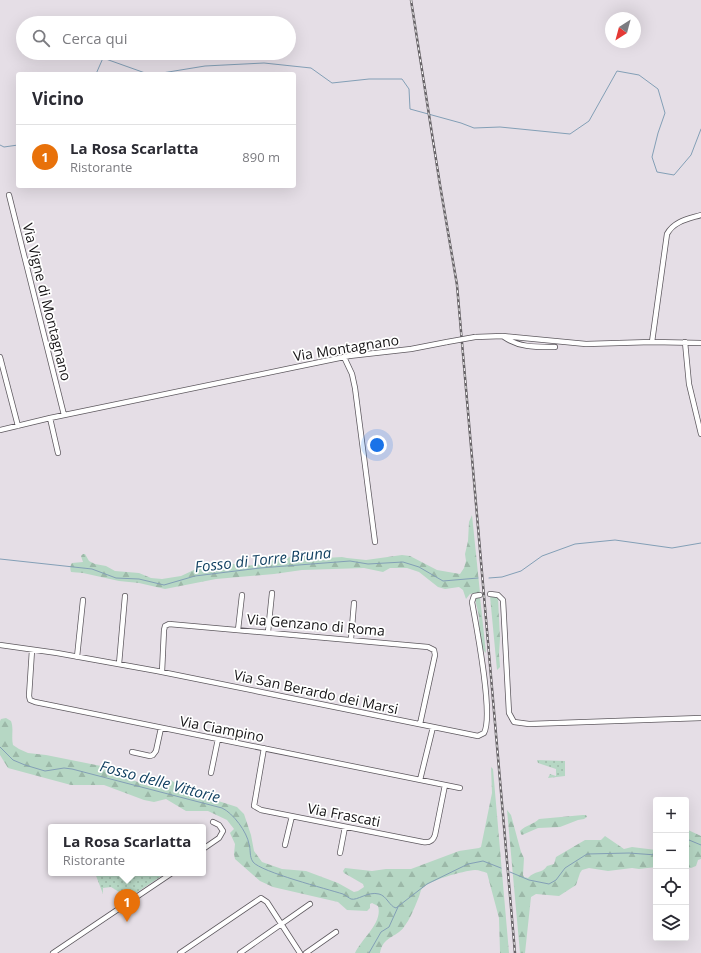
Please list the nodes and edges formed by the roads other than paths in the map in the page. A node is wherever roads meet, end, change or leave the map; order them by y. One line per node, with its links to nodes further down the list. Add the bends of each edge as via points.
1 (9, 195): 10 (street, Via Vigne di Montagnano)
2 (701, 215): 4 (street, via 679,222 672,227 667,236)
3 (503, 336): 4 (street, Via Montagnano, via 586,344); 7 (street, via 523,346); 9 (street, Via Montagnano, bridge, via 475,337 411,349)
4 (652, 342): 5 (street, Via Montagnano)
5 (685, 342): 6 (street, Via Montagnano); 14 (street, via 689,384)
6 (701, 343)
7 (555, 347)
8 (0, 357): 12 (street)
9 (344, 357): 10 (street, Via Montagnano); 16 (street, via 355,386)
10 (64, 415): 11 (street, Via Montagnano)
11 (50, 418): 12 (street, Via Montagnano); 15 (street)
12 (18, 426): 13 (street, Via Montagnano)
13 (0, 430)
14 (701, 434)
15 (58, 453)
16 (375, 542)
17 (272, 593): 25 (street)
18 (490, 594): 32 (street, via 498,595 503,600 509,713 514,722 525,724)
19 (242, 595): 24 (street)
20 (480, 595): 34 (street, Via San Berardo dei Marsi, via 474,596 472,602 483,666 486,730 482,735 476,736)
21 (125, 596): 30 (street)
22 (83, 600): 29 (street)
23 (354, 603): 26 (street)
24 (238, 630): 25 (street, Via Genzano di Roma); 31 (street, Via Genzano di Roma, via 167,625 164,630)
25 (268, 632): 26 (street, Via Genzano di Roma)
26 (351, 639): 33 (street, Via Genzano di Roma, via 424,646 434,650)
27 (0, 645): 28 (street, Via San Berardo dei Marsi)
28 (32, 650): 29 (street, Via San Berardo dei Marsi); 35 (street, Via Ciampino, via 28,694 32,701)
29 (77, 657): 30 (street, Via San Berardo dei Marsi)
30 (119, 664): 31 (street, Via San Berardo dei Marsi)
31 (162, 672): 33 (street, Via San Berardo dei Marsi)
32 (701, 718)
33 (420, 724): 34 (street, Via San Berardo dei Marsi)
34 (433, 727): 40 (street)
35 (161, 728): 36 (street, Via Ciampino); 38 (street, via 153,755)
36 (218, 739): 37 (street, Via Ciampino); 39 (street)
37 (264, 748): 40 (street, Via Ciampino); 43 (street, Via Frascati, via 254,806)
38 (132, 752)
39 (211, 773)
40 (420, 780): 41 (street, Via Ciampino)
41 (445, 785): 42 (street, Via Ciampino); 45 (street, Via Frascati, via 435,835 429,842)
42 (460, 788)
43 (292, 816): 45 (street, Via Frascati); 46 (street)
44 (213, 822): 47 (street, via 223,831 219,838)
45 (346, 827): 48 (street)
46 (285, 845)
47 (206, 848)
48 (340, 853)
49 (168, 876): 53 (street)
50 (310, 904): 51 (street)
51 (280, 925): 54 (street, via 267,902 260,898); 55 (street); 56 (street)
52 (336, 932): 57 (street)
53 (53, 953)
54 (180, 953)
55 (240, 953)
56 (300, 953)
57 (306, 953)

